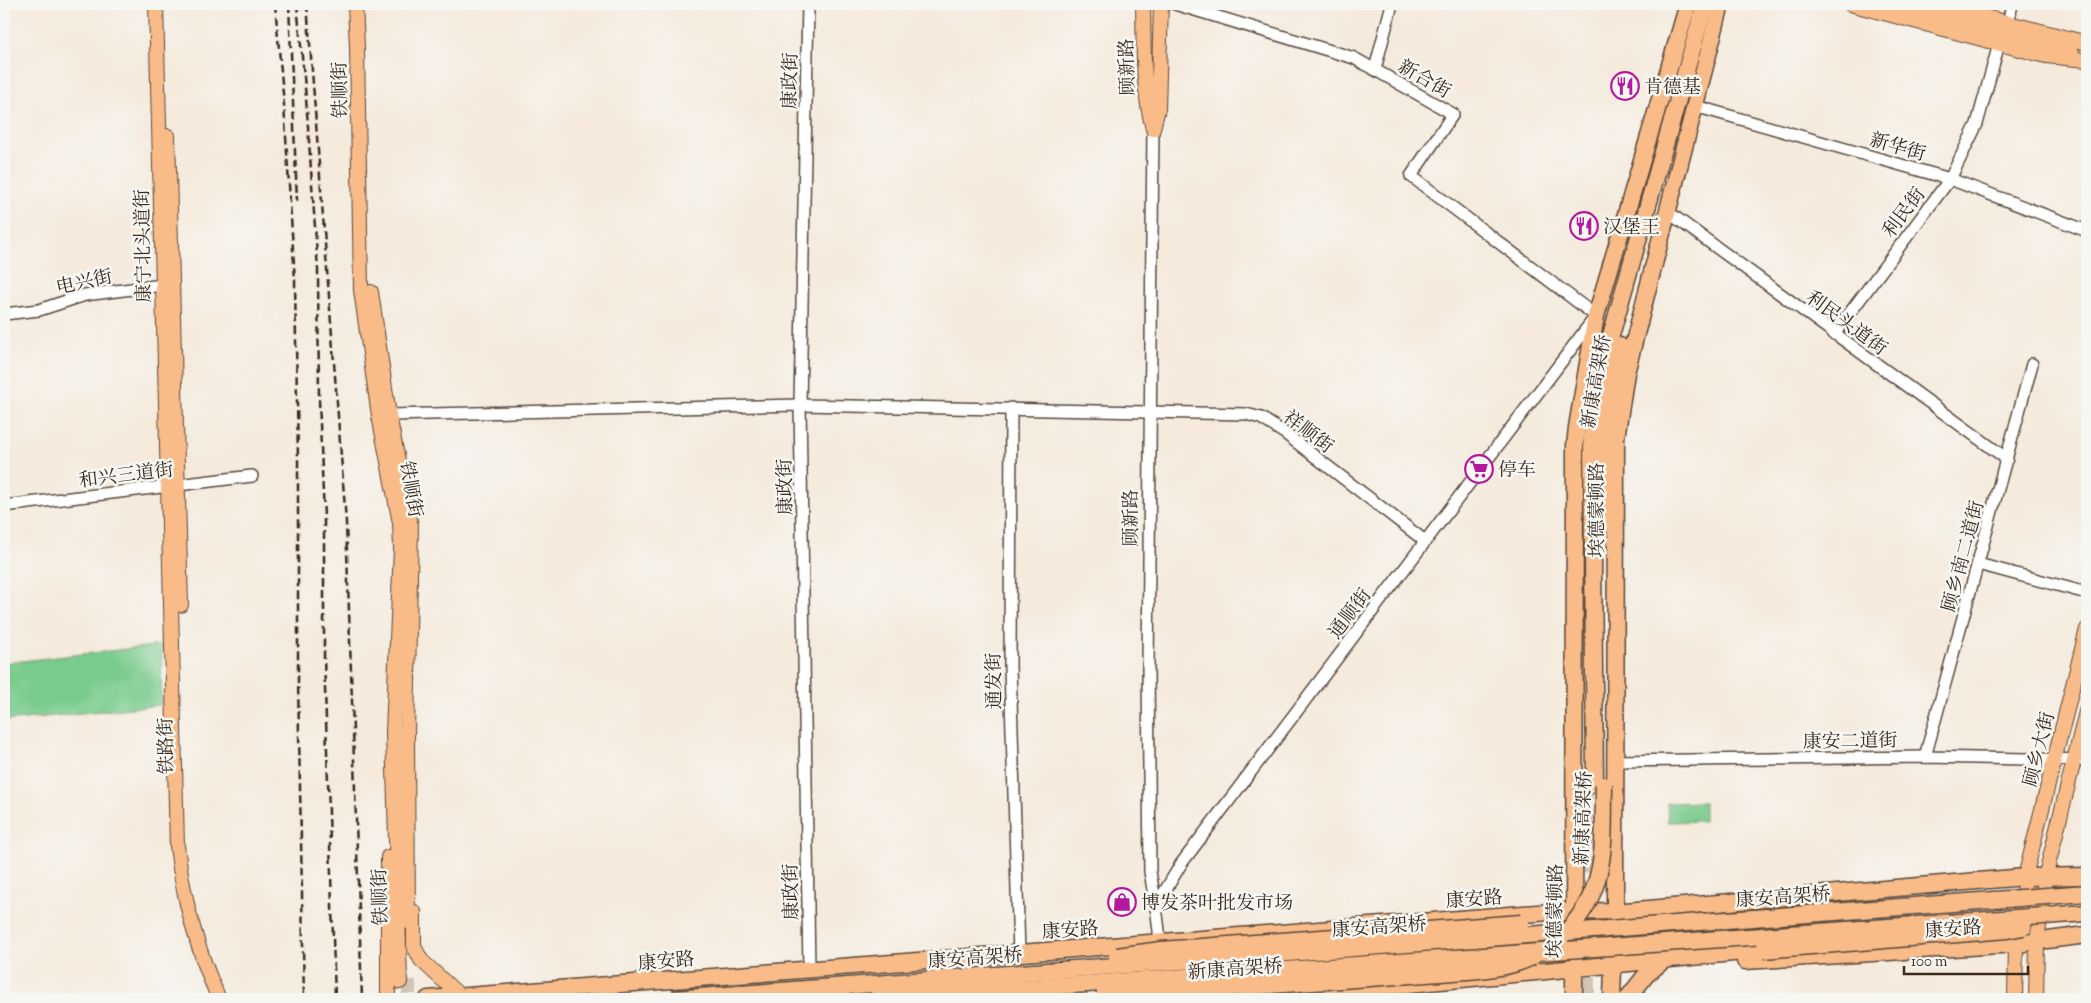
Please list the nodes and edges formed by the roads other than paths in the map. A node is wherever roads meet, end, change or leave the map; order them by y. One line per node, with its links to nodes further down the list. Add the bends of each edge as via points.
1 (156, 4): 28 (main road, 康宁北头道街)
2 (164, 4): 28 (main road, 康宁北头道街)
3 (355, 4): 47 (main road, 铁顺街, via 361,290 400,531)
4 (362, 4): 37 (main road, 铁顺街, via 370,289)
5 (809, 4): 33 (street, 康政街)
6 (1144, 4): 24 (main road, 顾新路, via 1145,84)
7 (1161, 4): 24 (main road, 顾新路, via 1158,109)
8 (1175, 4): 22 (street, 新合街, via 1354,58)
9 (1392, 4): 22 (street)
10 (1707, 4): 23 (highway); 34 (highway, 埃德蒙顿路, via 1596,396 1592,438 1590,785)
11 (1721, 4): 23 (highway, 埃德蒙顿路)
12 (1850, 4): 20 (main road)
13 (1892, 4): 18 (main road)
14 (1935, 4): 18 (main road)
15 (1973, 4): 17 (main road)
16 (1686, 8): 30 (highway, 埃德蒙顿路)
17 (2011, 9): 19 (main road)
18 (2046, 39): 19 (main road); 21 (main road)
19 (2087, 42)
20 (1999, 44): 21 (main road, via 2046,56); 25 (street, 利民街, via 1977,124)
21 (2087, 58)
22 (1375, 70): 30 (street, 新合街, via 1453,114 1411,176)
23 (1691, 104): 25 (street, 新华街); 26 (highway, 埃德蒙顿路); 71 (highway, 新康高架桥, bridge, via 1625,327 1607,404 1604,442 1604,852 1599,878 1579,918 1540,953 1499,968 1159,993 1078,992 995,998)
24 (1153, 129): 36 (street, 顾新路)
25 (1950, 179): 27 (street, 新华街); 31 (street, 利民街)
26 (1668, 212): 31 (street, 利民头道街); 51 (highway, 埃德蒙顿路, via 1626,373 1616,438)
27 (2087, 231)
28 (167, 285): 29 (street, 电兴街, via 86,295 39,310); 40 (main road, 康宁北头道街)
29 (4, 314)
30 (1596, 316): 34 (highway, 埃德蒙顿路); 42 (street, 通顺街)
31 (1834, 334): 38 (street, 利民头道街)
32 (2032, 364): 38 (street, 顾乡南二道街)
33 (800, 405): 35 (street, 祥顺街); 37 (street, 祥顺街); 69 (street, 康政街)
34 (1582, 405): 68 (highway, 埃德蒙顿路, via 1575,446)
35 (1011, 408): 36 (street, 祥顺街); 64 (street, 通发街, via 1010,667)
36 (1149, 413): 42 (street, 祥顺街, via 1240,414 1261,418); 56 (street, 顾新路, via 1150,872)
37 (389, 415): 47 (main road, 铁顺街, via 411,526)
38 (2007, 459): 43 (street, 顾乡南二道街)
39 (252, 476): 40 (street, 和兴三道街)
40 (173, 486): 41 (street, 和兴三道街); 73 (main road, 铁路街, via 177,846 197,940); 74 (main road, 铁路街, via 188,870 213,968)
41 (4, 506)
42 (1425, 541): 56 (street, 通顺街, via 1181,864)
43 (1978, 564): 44 (street); 48 (street, 顾乡南二道街)
44 (2087, 593)
45 (2087, 630): 49 (main road, 顾乡大街)
46 (2087, 708): 50 (main road, 顾乡大街)
47 (400, 732): 70 (main road, 铁顺街); 72 (main road, via 412,753 414,946 421,960); 75 (main road, via 388,755)
48 (1925, 757): 49 (street, 康安二道街); 51 (street, 康安二道街)
49 (2054, 760): 50 (street, 康安二道街); 53 (main road, 顾乡大街)
50 (2080, 760): 54 (main road, 顾乡大街)
51 (1614, 761): 67 (highway, 埃德蒙顿路)
52 (2087, 876): 54 (highway)
53 (2025, 877): 54 (highway); 57 (highway); 63 (main road, 顾乡大街)
54 (2045, 878): 62 (main road, 顾乡大街)
55 (2087, 892): 57 (highway, bridge, via 1998,890 1664,915); 71 (highway, 康安高架桥, bridge)
56 (1156, 906): 61 (street)
57 (1625, 911): 58 (highway, 康安路)
58 (1572, 912): 61 (highway, 康安路); 71 (highway, bridge, via 1558,918 1520,923 1161,950 1076,962 989,969)
59 (2087, 913): 66 (highway, 康安路, bridge, via 2007,930); 71 (highway, 康安高架桥, bridge)
60 (2087, 935): 62 (highway, 康安路)
61 (1160, 942): 64 (highway, 康安路); 80 (street)
62 (2037, 942): 63 (highway, 康安路); 86 (main road, 顾乡大街)
63 (2016, 944): 66 (highway, 康安路, via 1706,963); 85 (main road, 顾乡大街)
64 (1019, 953): 65 (highway, 康安路)
65 (963, 957): 69 (highway, 康安路); 79 (main road)
66 (1668, 958): 67 (highway, 康安路); 84 (highway, via 1646,975)
67 (1614, 964): 68 (highway, 康安路); 83 (highway, 埃德蒙顿路)
68 (1574, 968): 81 (highway, 康安路); 82 (highway, 埃德蒙顿路)
69 (809, 969): 72 (highway, 康安路)
70 (404, 981)
71 (915, 989): 77 (highway, 康安高架桥, bridge); 78 (highway, 康安高架桥, bridge)
72 (461, 997): 76 (highway, 康安路)
73 (219, 999)
74 (226, 999)
75 (388, 999)
76 (428, 999)
77 (673, 999)
78 (876, 999)
79 (963, 999)
80 (1165, 999)
81 (1254, 999)
82 (1574, 999)
83 (1612, 999)
84 (1627, 999)
85 (2016, 999)
86 (2036, 999)

